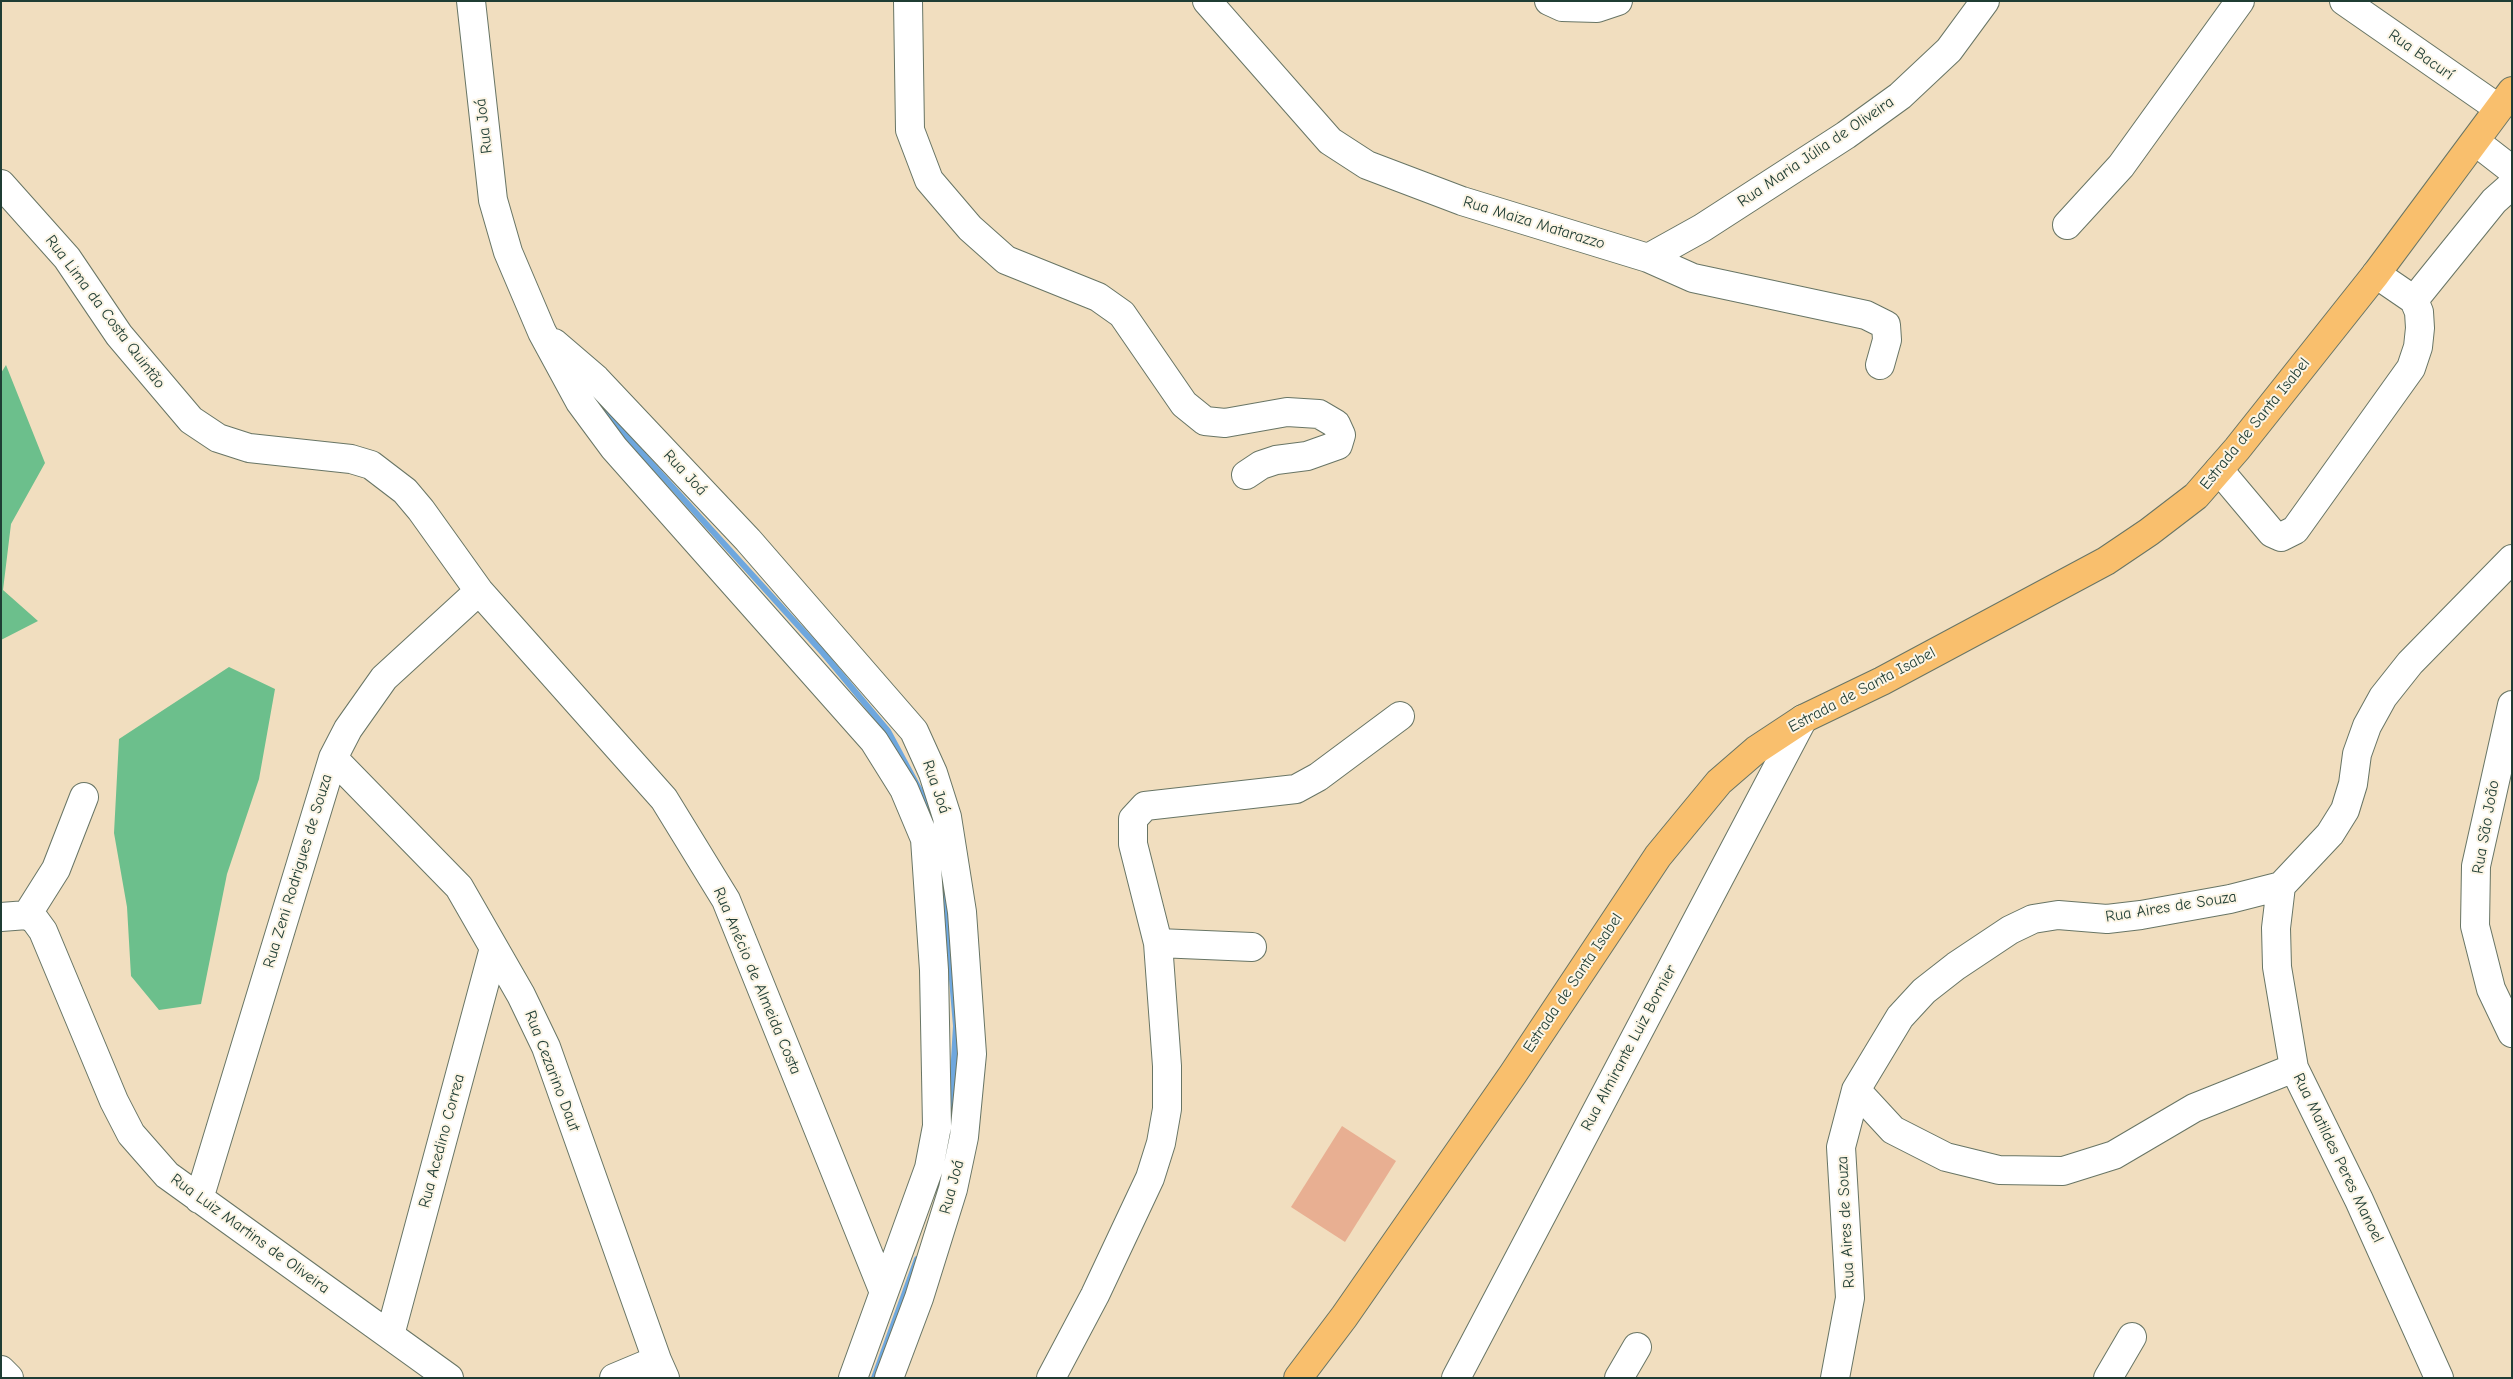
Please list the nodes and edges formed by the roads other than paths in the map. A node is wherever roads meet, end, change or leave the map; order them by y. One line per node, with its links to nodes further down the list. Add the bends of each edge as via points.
1 (471, 1): 18 (street, Rua Joá, via 493,200 508,252)
2 (908, 1): 21 (street, via 910,130 929,180 970,228 1006,260 1098,297 1122,314 1184,404 1205,421 1225,424 1287,412 1319,414 1336,424 1340,435 1338,445 1307,456 1269,462)
3 (1207, 1): 15 (street, Rua Maiza Matarazzo, via 1330,141 1367,165 1462,201)
4 (1549, 1): 5 (street, via 1562,7 1597,8)
5 (1618, 1)
6 (1985, 1): 15 (street, Rua Maria Júlia de Oliveira, via 1949,50 1900,96 1710,223)
7 (2240, 1): 14 (street, via 2121,166)
8 (2344, 1): 9 (street, Rua Bacurí)
9 (2505, 100): 10 (main road, Estrada de Santa Isabel)
10 (2476, 142): 11 (street); 16 (main road, Estrada de Santa Isabel)
11 (2512, 170)
12 (1, 184): 23 (street, Rua Lima da Costa Quintão, via 67,258 119,335 192,420 218,438 249,448 351,459 371,465 410,498)
13 (2512, 185): 17 (street, via 2494,201)
14 (2067, 225)
15 (1648, 258): 19 (street, Rua Maiza Matarazzo, via 1693,278 1866,315 1886,325 1887,340)
16 (2376, 274): 17 (street); 20 (main road, Estrada de Santa Isabel)
17 (2414, 300): 20 (street, via 2420,328 2411,368 2296,530 2281,537 2272,533)
18 (542, 332): 38 (street, Rua Joá, via 580,402 614,448 874,741 904,789 925,839 934,970 937,1126 929,1168); 48 (street, Rua Joá, via 596,379 748,540 914,731 933,773 947,817 962,912 972,1054 964,1138 953,1189 919,1298)
19 (1880, 365)
20 (2219, 470): 26 (main road, Estrada de Santa Isabel, via 2196,496 2106,561 1882,681)
21 (1246, 475)
22 (2512, 559): 29 (street, via 2410,662 2384,697 2367,726 2357,754 2345,810 2330,834)
23 (479, 591): 27 (street, Rua Zeni Rodrigues de Souza, via 384,678); 38 (street, Rua Anécio de Almeida Costa, via 664,799 726,900)
24 (2512, 706): 34 (street, Rua São João, via 2476,866 2475,926 2491,989)
25 (1400, 716): 31 (street, via 1318,777 1296,789 1145,806 1133,819 1133,844)
26 (1803, 719): 50 (main road, Estrada de Santa Isabel, via 1756,750 1719,782 1658,856 1513,1074); 51 (street, Rua Almirante Luiz Bornier)
27 (332, 758): 33 (street, Rua Cezarino Daut, via 459,887); 37 (street, Rua Zeni Rodrigues de Souza)
28 (84, 797): 30 (street, via 56,869)
29 (2281, 886): 35 (street, Rua Matildes Peres Manoel, via 2276,928 2277,967); 36 (street, Rua Aires de Souza, via 2230,900 2141,915 2107,919 2058,915 2033,919 2010,930 1924,991 1900,1017)
30 (14, 916): 37 (street, Rua Luiz Martins de Oliveira, via 43,930 114,1101 131,1134 167,1175)
31 (1158, 943): 32 (street); 49 (street, via 1167,1066 1161,1143 1150,1178 1108,1268)
32 (1252, 947)
33 (494, 948): 39 (street, Rua Acedino Correa); 42 (street, Rua Cezarino Daut, via 546,1047)
34 (2512, 1033)
35 (2294, 1068): 36 (street, via 2194,1108 2114,1155 2062,1171 1999,1170 1946,1157 1892,1130); 55 (street, Rua Matildes Peres Manoel, via 2359,1200)
36 (1856, 1090): 53 (street, Rua Aires de Souza, via 1842,1147 1850,1298)
37 (199, 1199): 39 (street, Rua Luiz Martins de Oliveira)
38 (884, 1290): 47 (street, Rua Joá)
39 (390, 1335): 45 (street, Rua Luiz Martins de Oliveira)
40 (2132, 1337): 54 (street)
41 (1637, 1347): 52 (street)
42 (661, 1369): 46 (street)
43 (1, 1370): 44 (street)
44 (10, 1378)
45 (449, 1378)
46 (614, 1378)
47 (853, 1378)
48 (889, 1378)
49 (1050, 1378)
50 (1298, 1378)
51 (1456, 1378)
52 (1619, 1378)
53 (1836, 1378)
54 (2108, 1378)
55 (2439, 1378)

